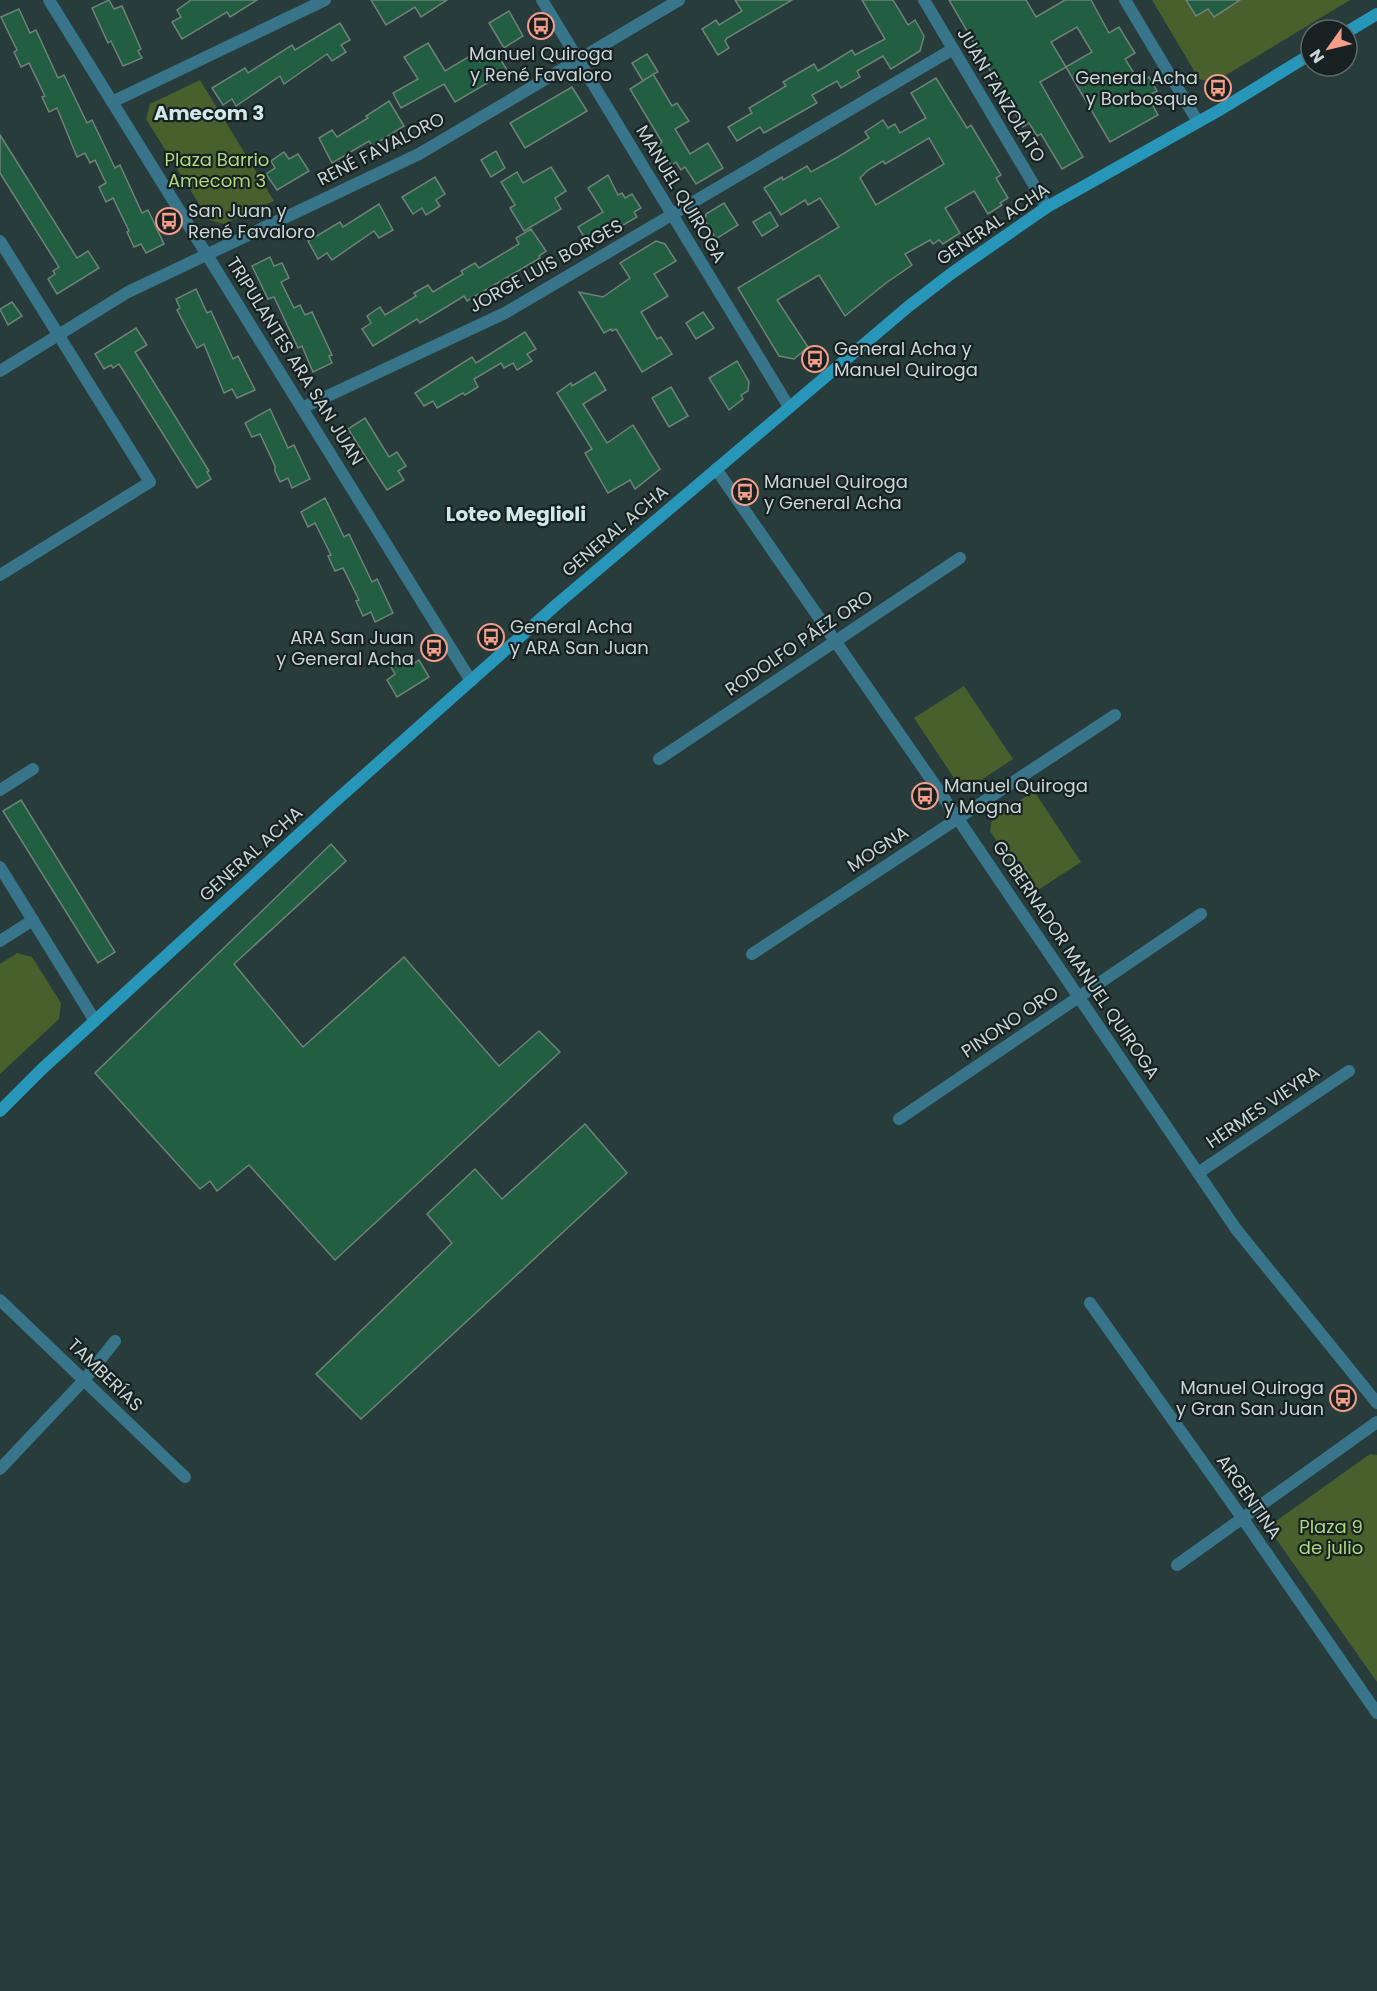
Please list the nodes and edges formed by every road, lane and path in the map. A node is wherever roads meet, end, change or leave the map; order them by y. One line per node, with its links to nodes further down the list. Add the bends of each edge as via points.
1 (50, 0): 12 (street, TRIPULANTES ARA SAN JUAN)
2 (325, 0): 12 (street)
3 (542, 0): 10 (street, MANUEL QUIROGA)
4 (679, 0): 10 (street, RENÉ FAVALORO)
5 (924, 0): 9 (street, JUAN FANZOLATO)
6 (1125, 0): 13 (street)
7 (1377, 14): 8 (main road)
8 (1359, 25)
9 (953, 49): 14 (street, JUAN FANZOLATO); 15 (street, JORGE LUIS BORGES)
10 (578, 59): 15 (street, MANUEL QUIROGA); 17 (street, RENÉ FAVALORO, via 419,154)
11 (1299, 61): 13 (main road, GENERAL ACHA)
12 (112, 102): 17 (street, TRIPULANTES ARA SAN JUAN)
13 (1198, 122): 14 (main road, GENERAL ACHA)
14 (1047, 207): 20 (main road, GENERAL ACHA, via 943,279)
15 (672, 214): 20 (street, MANUEL QUIROGA); 21 (street, JORGE LUIS BORGES, via 505,313)
16 (0, 241): 18 (street)
17 (207, 254): 18 (street, RENÉ FAVALORO, via 128,292); 21 (street, TRIPULANTES ARA SAN JUAN)
18 (59, 335): 19 (street, RENÉ FAVALORO); 24 (street, via 150,482)
19 (0, 371)
20 (789, 407): 22 (main road, GENERAL ACHA)
21 (302, 408): 26 (street, TRIPULANTES ARA SAN JUAN)
22 (716, 469): 25 (street, GOBERNADOR MANUEL QUIROGA); 26 (main road, GENERAL ACHA)
23 (960, 558): 25 (street, RODOLFO PÁEZ ORO)
24 (0, 574)
25 (835, 641): 28 (street, RODOLFO PÁEZ ORO); 31 (street, GOBERNADOR MANUEL QUIROGA)
26 (471, 681): 38 (main road, GENERAL ACHA)
27 (1114, 715): 31 (street, MOGNA)
28 (659, 759)
29 (33, 769): 30 (street)
30 (0, 790)
31 (958, 818): 36 (street, MOGNA); 37 (street, GOBERNADOR MANUEL QUIROGA)
32 (0, 867): 34 (street)
33 (1201, 914): 37 (street, PINONO ORO)
34 (33, 920): 35 (street); 38 (street)
35 (0, 941)
36 (752, 954)
37 (1078, 997): 41 (street, PINONO ORO); 42 (street, GOBERNADOR MANUEL QUIROGA)
38 (95, 1021): 40 (main road, GENERAL ACHA)
39 (1349, 1071): 42 (street, HERMES VIEYRA)
40 (0, 1111)
41 (899, 1119)
42 (1198, 1173): 47 (street, GOBERNADOR MANUEL QUIROGA, via 1236,1229)
43 (0, 1300): 46 (street, TAMBERÍAS)
44 (1090, 1303): 51 (street, ARGENTINA)
45 (115, 1341): 46 (street)
46 (84, 1380): 49 (street); 50 (street, TAMBERÍAS)
47 (1377, 1403)
48 (1377, 1422): 51 (street)
49 (0, 1469)
50 (184, 1477)
51 (1243, 1519): 52 (street); 53 (street, ARGENTINA)
52 (1177, 1565)
53 (1377, 1713)

